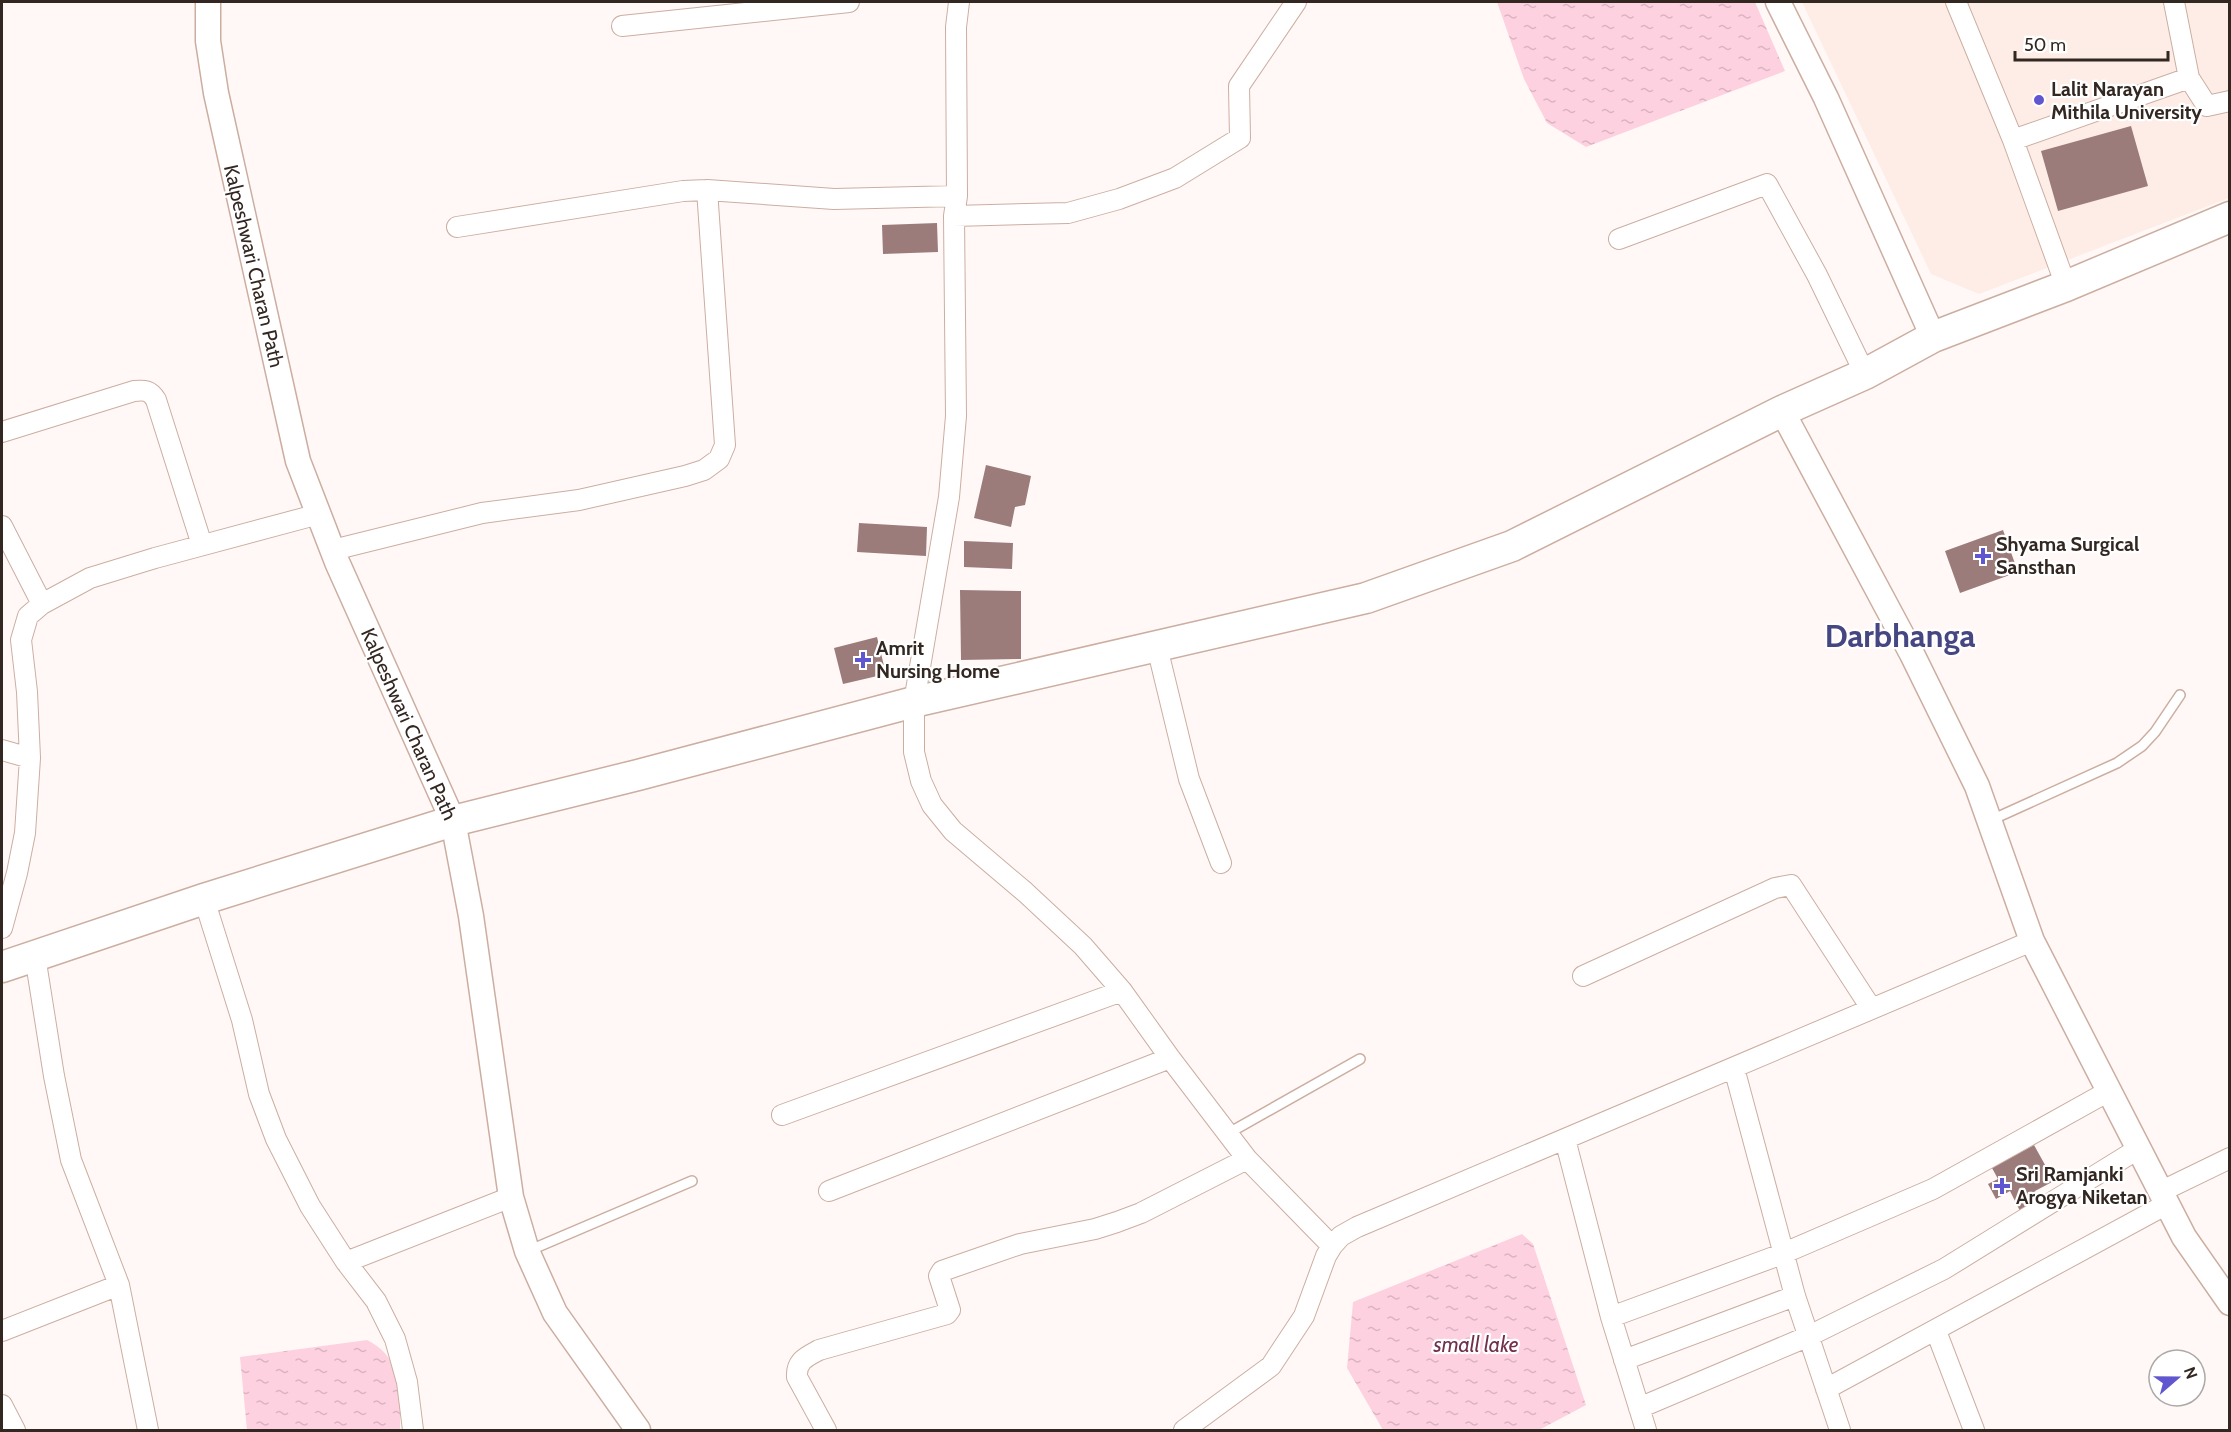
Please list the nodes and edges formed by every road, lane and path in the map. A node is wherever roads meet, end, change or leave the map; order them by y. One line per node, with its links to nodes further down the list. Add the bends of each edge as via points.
1 (208, 2): 23 (street, Kalpeshwari Charan Path, via 208,41 216,93 298,461)
2 (849, 2): 8 (street)
3 (959, 2): 13 (street)
4 (1296, 2): 14 (street, via 1239,86 1240,138 1175,178 1068,213)
5 (1778, 2): 19 (street, via 1826,98)
6 (1956, 2): 11 (street)
7 (2174, 2): 9 (street)
8 (622, 26)
9 (2189, 78): 10 (street, via 2207,106); 11 (street)
10 (2229, 101)
11 (2013, 140): 18 (street)
12 (707, 190): 13 (street, via 834,199); 16 (street, via 660,193); 26 (street, via 725,445 719,459 704,470 685,476 579,500 482,513)
13 (957, 196): 14 (street)
14 (954, 216): 30 (street, via 956,416 949,497)
15 (2229, 217): 18 (main road)
16 (457, 227)
17 (1619, 239): 20 (street, via 1767,184)
18 (2066, 286): 19 (main road)
19 (1933, 337): 20 (main road)
20 (1865, 374): 21 (main road)
21 (1782, 411): 28 (main road, via 1512,546 1366,598); 34 (street, via 1912,654 1977,786)
22 (2, 432): 25 (street, via 146,390 156,400)
23 (319, 514): 25 (street); 26 (street, Kalpeshwari Charan Path)
24 (2, 526): 27 (street)
25 (202, 545): 27 (street, via 90,578)
26 (333, 549): 33 (street, Kalpeshwari Charan Path)
27 (42, 604): 32 (street, via 28,616 21,639)
28 (1157, 647): 30 (main road); 35 (street, via 1190,779)
29 (2180, 694): 34 (lane, via 2142,746 2117,763)
30 (914, 702): 33 (main road); 42 (street, via 914,752 932,805 953,831 1083,946)
31 (2, 750): 32 (street)
32 (30, 758): 37 (street, via 25,833)
33 (453, 821): 36 (main road); 56 (street, Kalpeshwari Charan Path, via 471,916)
34 (1989, 821): 38 (street)
35 (1221, 863)
36 (204, 899): 39 (main road); 61 (street, via 272,1128 310,1206)
37 (2, 928)
38 (2032, 941): 43 (street); 47 (street)
39 (35, 956): 40 (main road); 62 (street, via 71,1160)
40 (2, 967)
41 (1583, 976): 43 (street, via 1775,888 1791,885)
42 (1122, 991): 44 (street); 48 (street)
43 (1871, 1008): 46 (street)
44 (1170, 1058): 49 (street); 55 (street)
45 (1360, 1059): 49 (lane)
46 (1734, 1068): 50 (street); 60 (street)
47 (2109, 1091): 51 (street); 60 (street, via 1933,1190)
48 (782, 1115)
49 (1227, 1134): 53 (street)
50 (1565, 1139): 58 (street, via 1357,1227); 65 (street)
51 (2138, 1149): 57 (street); 68 (street, via 1944,1269)
52 (2229, 1158): 57 (street)
53 (1247, 1159): 58 (street); 77 (street, via 1117,1222 1020,1244 942,1271 939,1276 950,1310 947,1314 819,1350 803,1359 796,1369 797,1377)
54 (692, 1181): 59 (lane)
55 (829, 1191)
56 (511, 1197): 59 (street, Kalpeshwari Charan Path); 61 (street)
57 (2164, 1198): 64 (street, via 2184,1237); 67 (street)
58 (1332, 1246): 78 (street, via 1304,1316 1271,1366)
59 (527, 1251): 76 (street, Kalpeshwari Charan Path, via 555,1312)
60 (1782, 1254): 63 (street); 65 (street)
61 (346, 1262): 75 (street, via 376,1301 395,1339 408,1382)
62 (119, 1285): 66 (street); 74 (street)
63 (1794, 1296): 68 (street); 69 (street)
64 (2229, 1303)
65 (1611, 1317): 69 (street)
66 (2, 1330)
67 (1936, 1330): 70 (street); 81 (street)
68 (1809, 1336): 70 (street); 72 (street)
69 (1624, 1360): 72 (street)
70 (1826, 1389): 80 (street)
71 (2, 1405): 73 (street)
72 (1639, 1408): 79 (street)
73 (15, 1431)
74 (148, 1431)
75 (414, 1431)
76 (638, 1431)
77 (826, 1431)
78 (1184, 1431)
79 (1646, 1431)
80 (1840, 1431)
81 (1974, 1431)

